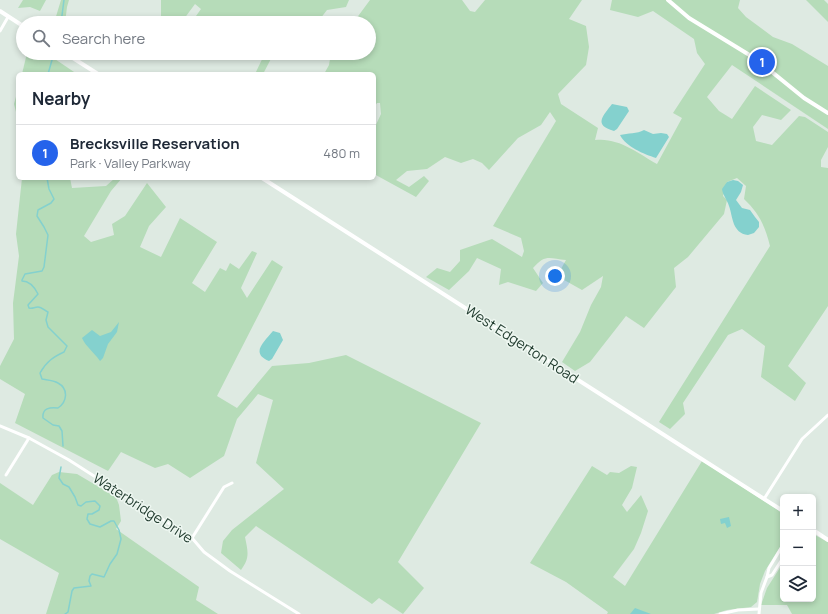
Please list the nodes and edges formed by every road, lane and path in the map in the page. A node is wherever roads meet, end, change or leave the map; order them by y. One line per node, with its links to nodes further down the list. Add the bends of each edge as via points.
1 (668, 0): 8 (street, via 689,18 756,59 804,98)
2 (0, 11): 3 (street)
3 (8, 17): 4 (street); 5 (street)
4 (16, 22)
5 (0, 31)
6 (76, 60): 7 (street)
7 (95, 72)
8 (828, 113)
9 (265, 180): 15 (street, West Edgerton Road)
10 (828, 415): 15 (street, via 802,439)
11 (0, 426): 12 (street, Waterbridge Drive)
12 (29, 438): 13 (street); 18 (street, Waterbridge Drive)
13 (6, 475)
14 (232, 483): 18 (street, via 224,487)
15 (764, 499): 16 (street, West Edgerton Road)
16 (780, 509)
17 (816, 532): 19 (street)
18 (192, 538): 24 (street, Waterbridge Drive, via 204,552 230,571)
19 (828, 540)
20 (780, 550): 22 (street, via 769,568)
21 (780, 563): 22 (street, via 772,575)
22 (767, 577): 23 (street)
23 (759, 609): 25 (street); 26 (street)
24 (299, 614)
25 (720, 614)
26 (759, 614)

